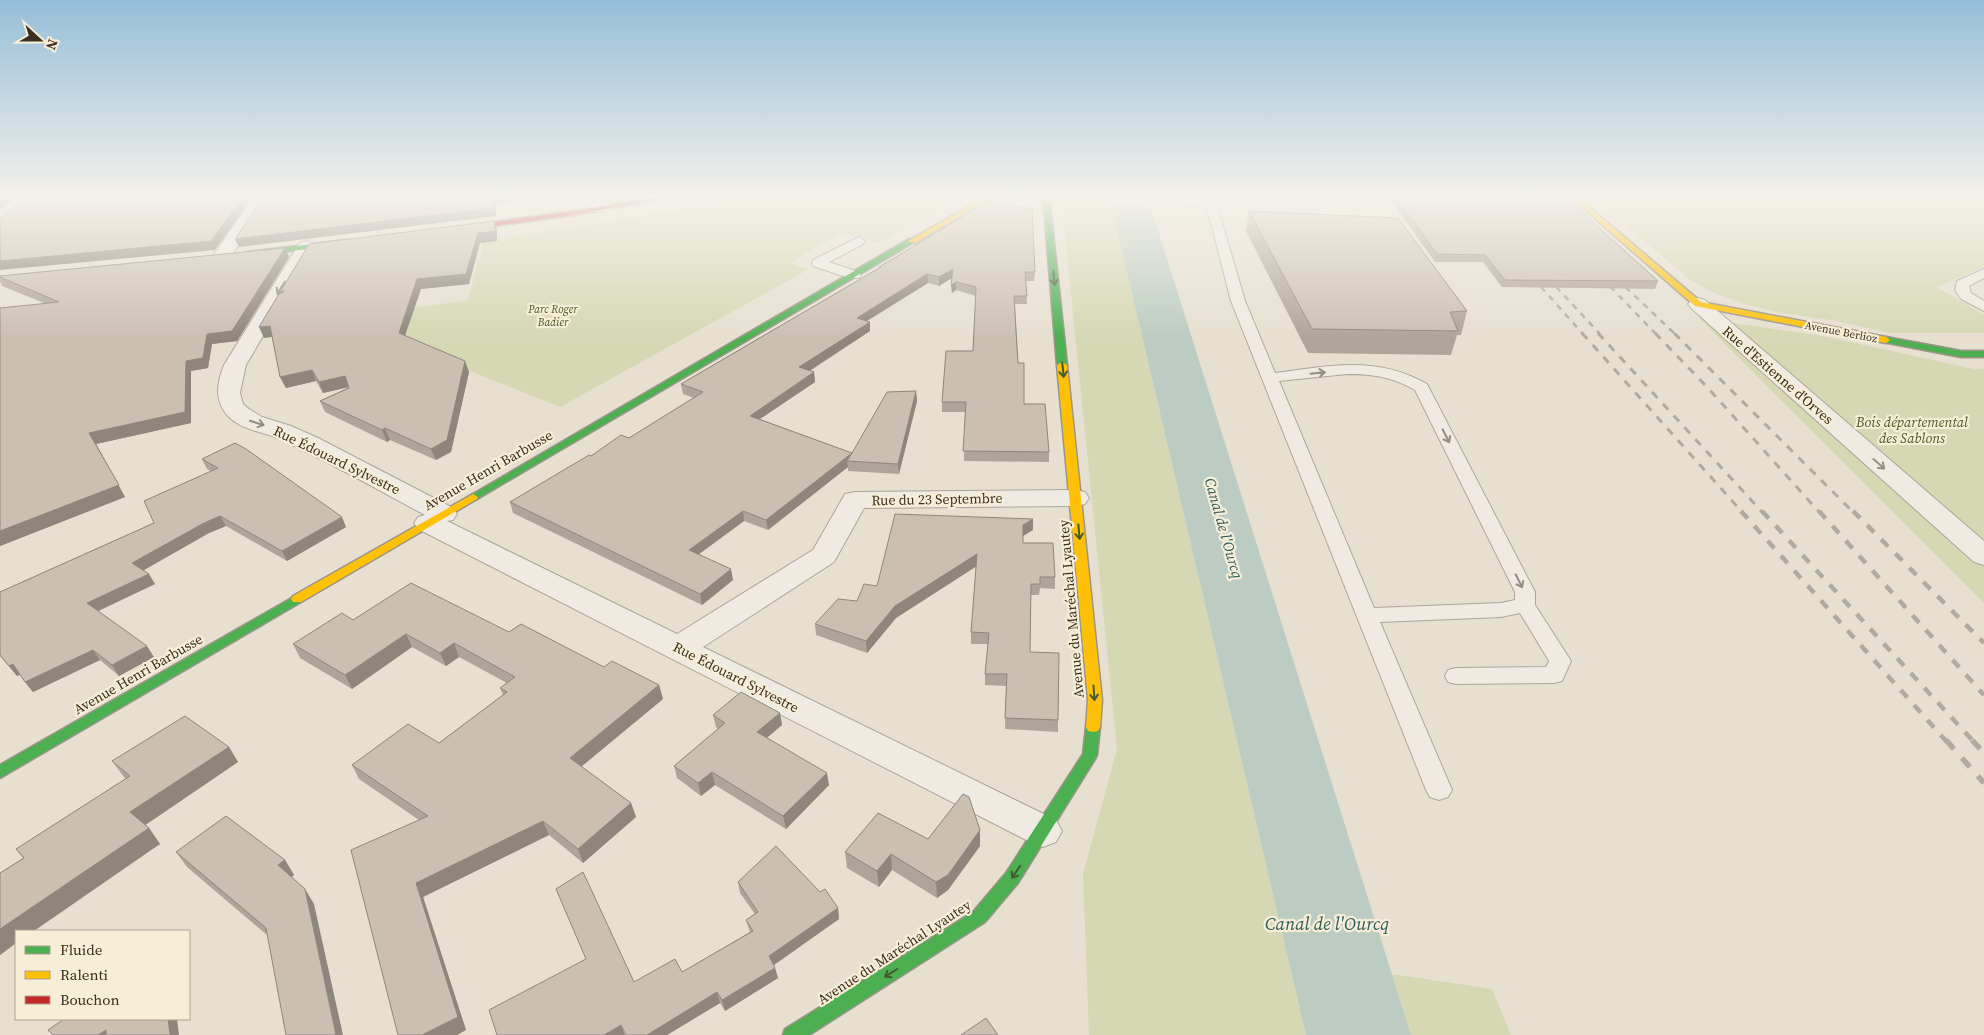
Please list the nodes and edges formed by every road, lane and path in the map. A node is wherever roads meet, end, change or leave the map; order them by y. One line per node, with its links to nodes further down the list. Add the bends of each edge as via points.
1 (226, 243): 9 (street)
2 (336, 243): 8 (street)
3 (855, 243): 11 (lane, via 818,263)
4 (909, 243): 11 (street, Avenue Henri Barbusse)
5 (1051, 243): 16 (street, Avenue du Maréchal Lyautey, one-way to 16)
6 (1223, 243): 15 (lane, via 1238,301)
7 (1627, 243): 12 (street, Rue d'Estienne d'Orves)
8 (306, 247): 9 (street); 17 (street, Rue Édouard Sylvestre, one-way to 17, via 235,365 229,381 234,407 245,419 288,433)
9 (216, 257)
10 (1984, 273): 13 (lane, via 1962,284 1962,290)
11 (854, 275): 17 (street, Avenue Henri Barbusse)
12 (1698, 304): 14 (street, Avenue Berlioz, via 1952,352); 18 (street, Rue d'Estienne d'Orves, one-way to 18)
13 (1984, 307)
14 (1984, 354)
15 (1269, 378): 19 (lane, one-way to 19, via 1359,369 1389,371 1410,378 1421,387 1525,592); 20 (lane)
16 (1076, 498): 21 (street, Rue du 23 Septembre, via 855,500 824,556); 25 (street, Avenue du Maréchal Lyautey, one-way to 25, via 1095,700 1090,755)
17 (436, 518): 21 (street, Rue Édouard Sylvestre); 23 (street, Avenue Henri Barbusse)
18 (1984, 556)
19 (1525, 605): 20 (lane, via 1501,610); 22 (lane, via 1560,661 1554,675)
20 (1367, 614): 24 (lane)
21 (678, 648): 25 (street, Rue Édouard Sylvestre)
22 (1456, 676)
23 (0, 772)
24 (1440, 790)
25 (1043, 832): 26 (street, Avenue du Maréchal Lyautey, one-way to 26, via 980,917)
26 (792, 1035)

